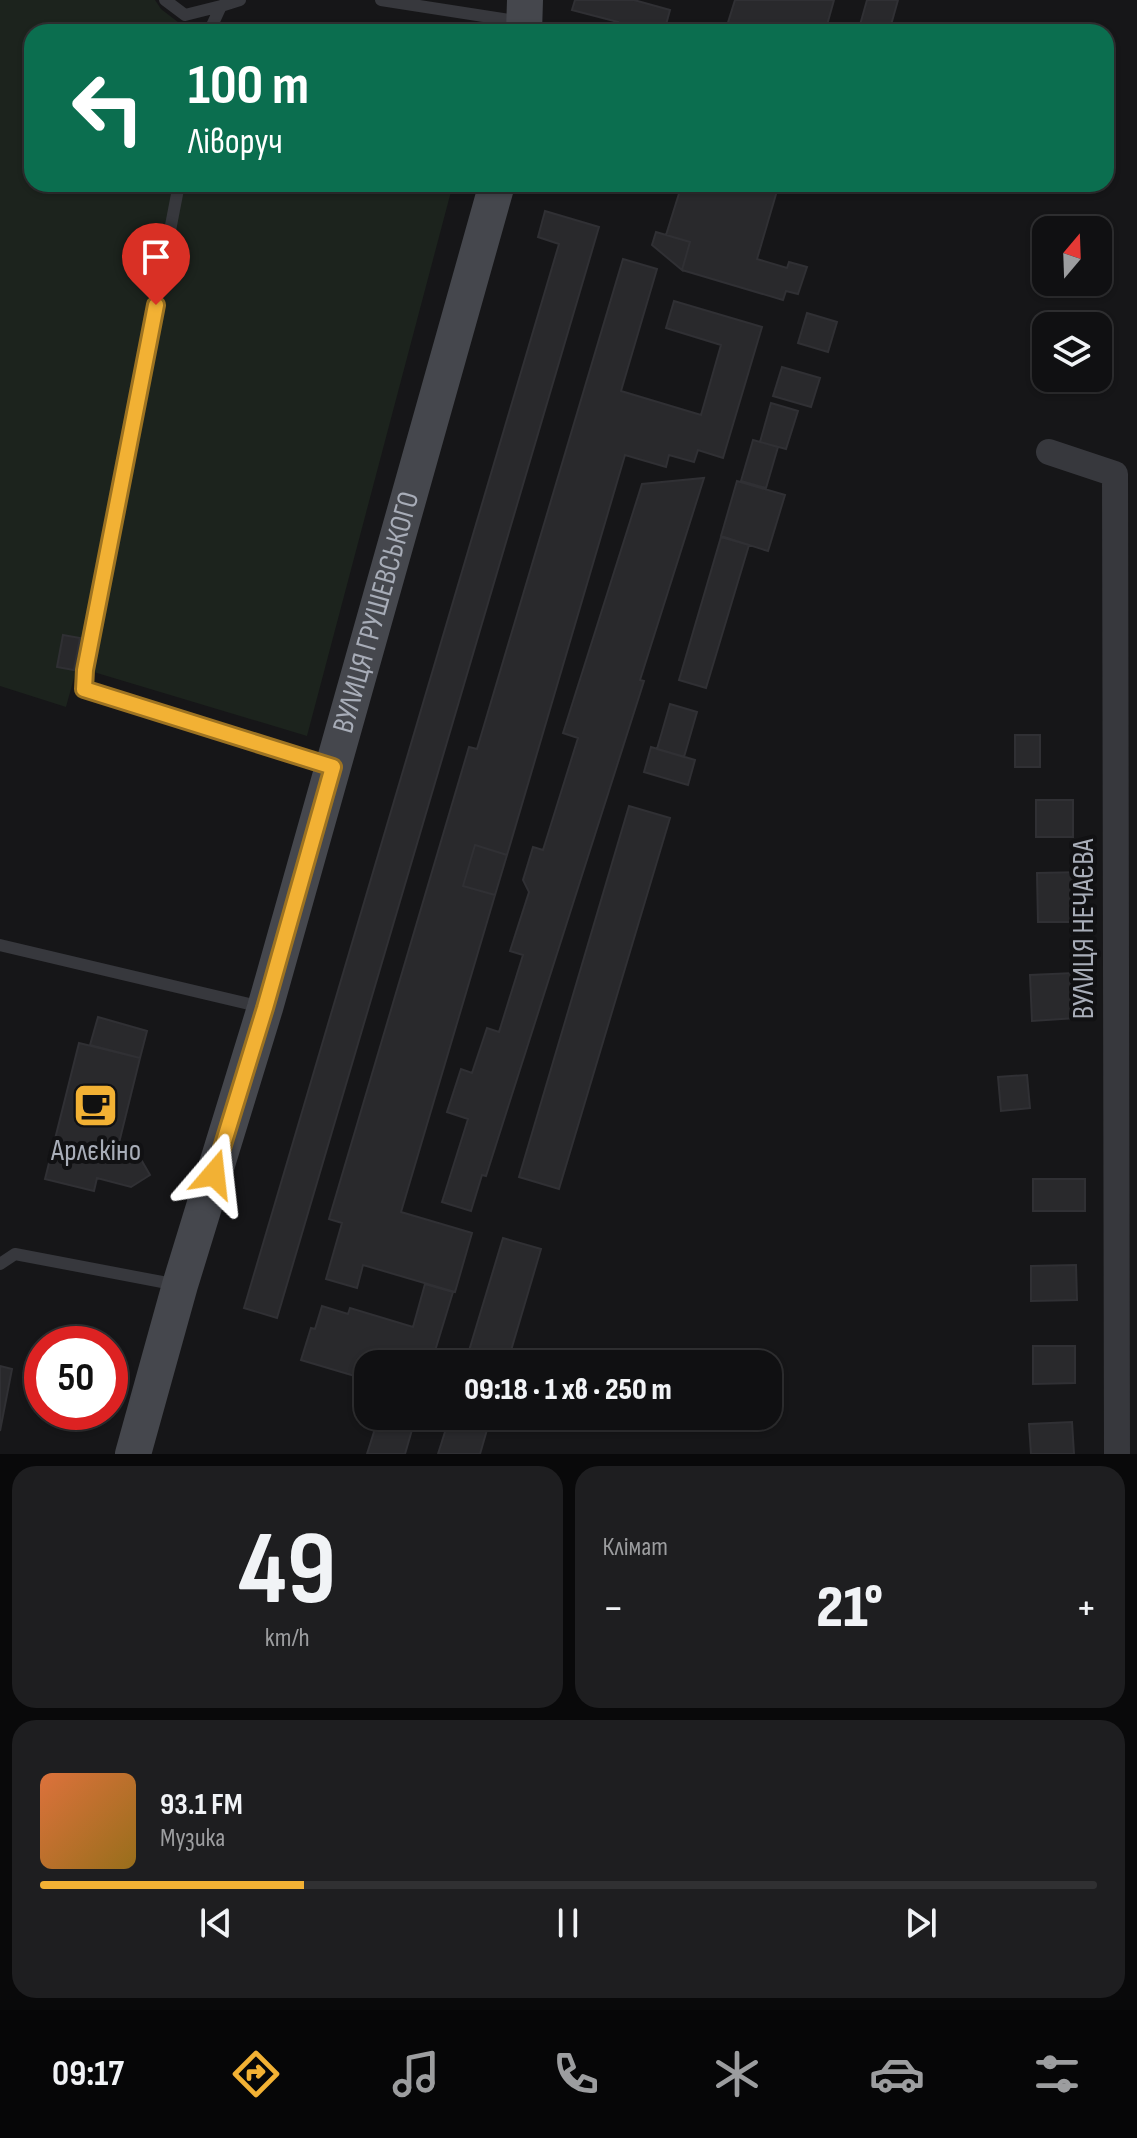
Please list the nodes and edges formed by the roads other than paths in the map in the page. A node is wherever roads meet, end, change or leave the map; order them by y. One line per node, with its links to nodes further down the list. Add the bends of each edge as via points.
1 (165, 0): 4 (lane, via 185,15)
2 (240, 0): 4 (lane)
3 (381, 0): 5 (lane)
4 (221, 6): 6 (lane)
5 (525, 18)
6 (213, 24)
7 (177, 192): 10 (lane, via 84,689)
8 (495, 192): 10 (main road, ВУЛИЦЯ ГРУШЕВСЬКОГО)
9 (1049, 452): 16 (street, ВУЛИЦЯ НЕЧАЄВА, via 1115,474)
10 (333, 767): 12 (main road, ВУЛИЦЯ ГРУШЕВСЬКОГО)
11 (0, 945): 12 (lane)
12 (265, 1008): 14 (main road, ВУЛИЦЯ ГРУШЕВСЬКОГО)
13 (0, 1264): 14 (lane, via 15,1254)
14 (180, 1285): 15 (main road, ВУЛИЦЯ ГРУШЕВСЬКОГО)
15 (133, 1454)
16 (1117, 1454)

